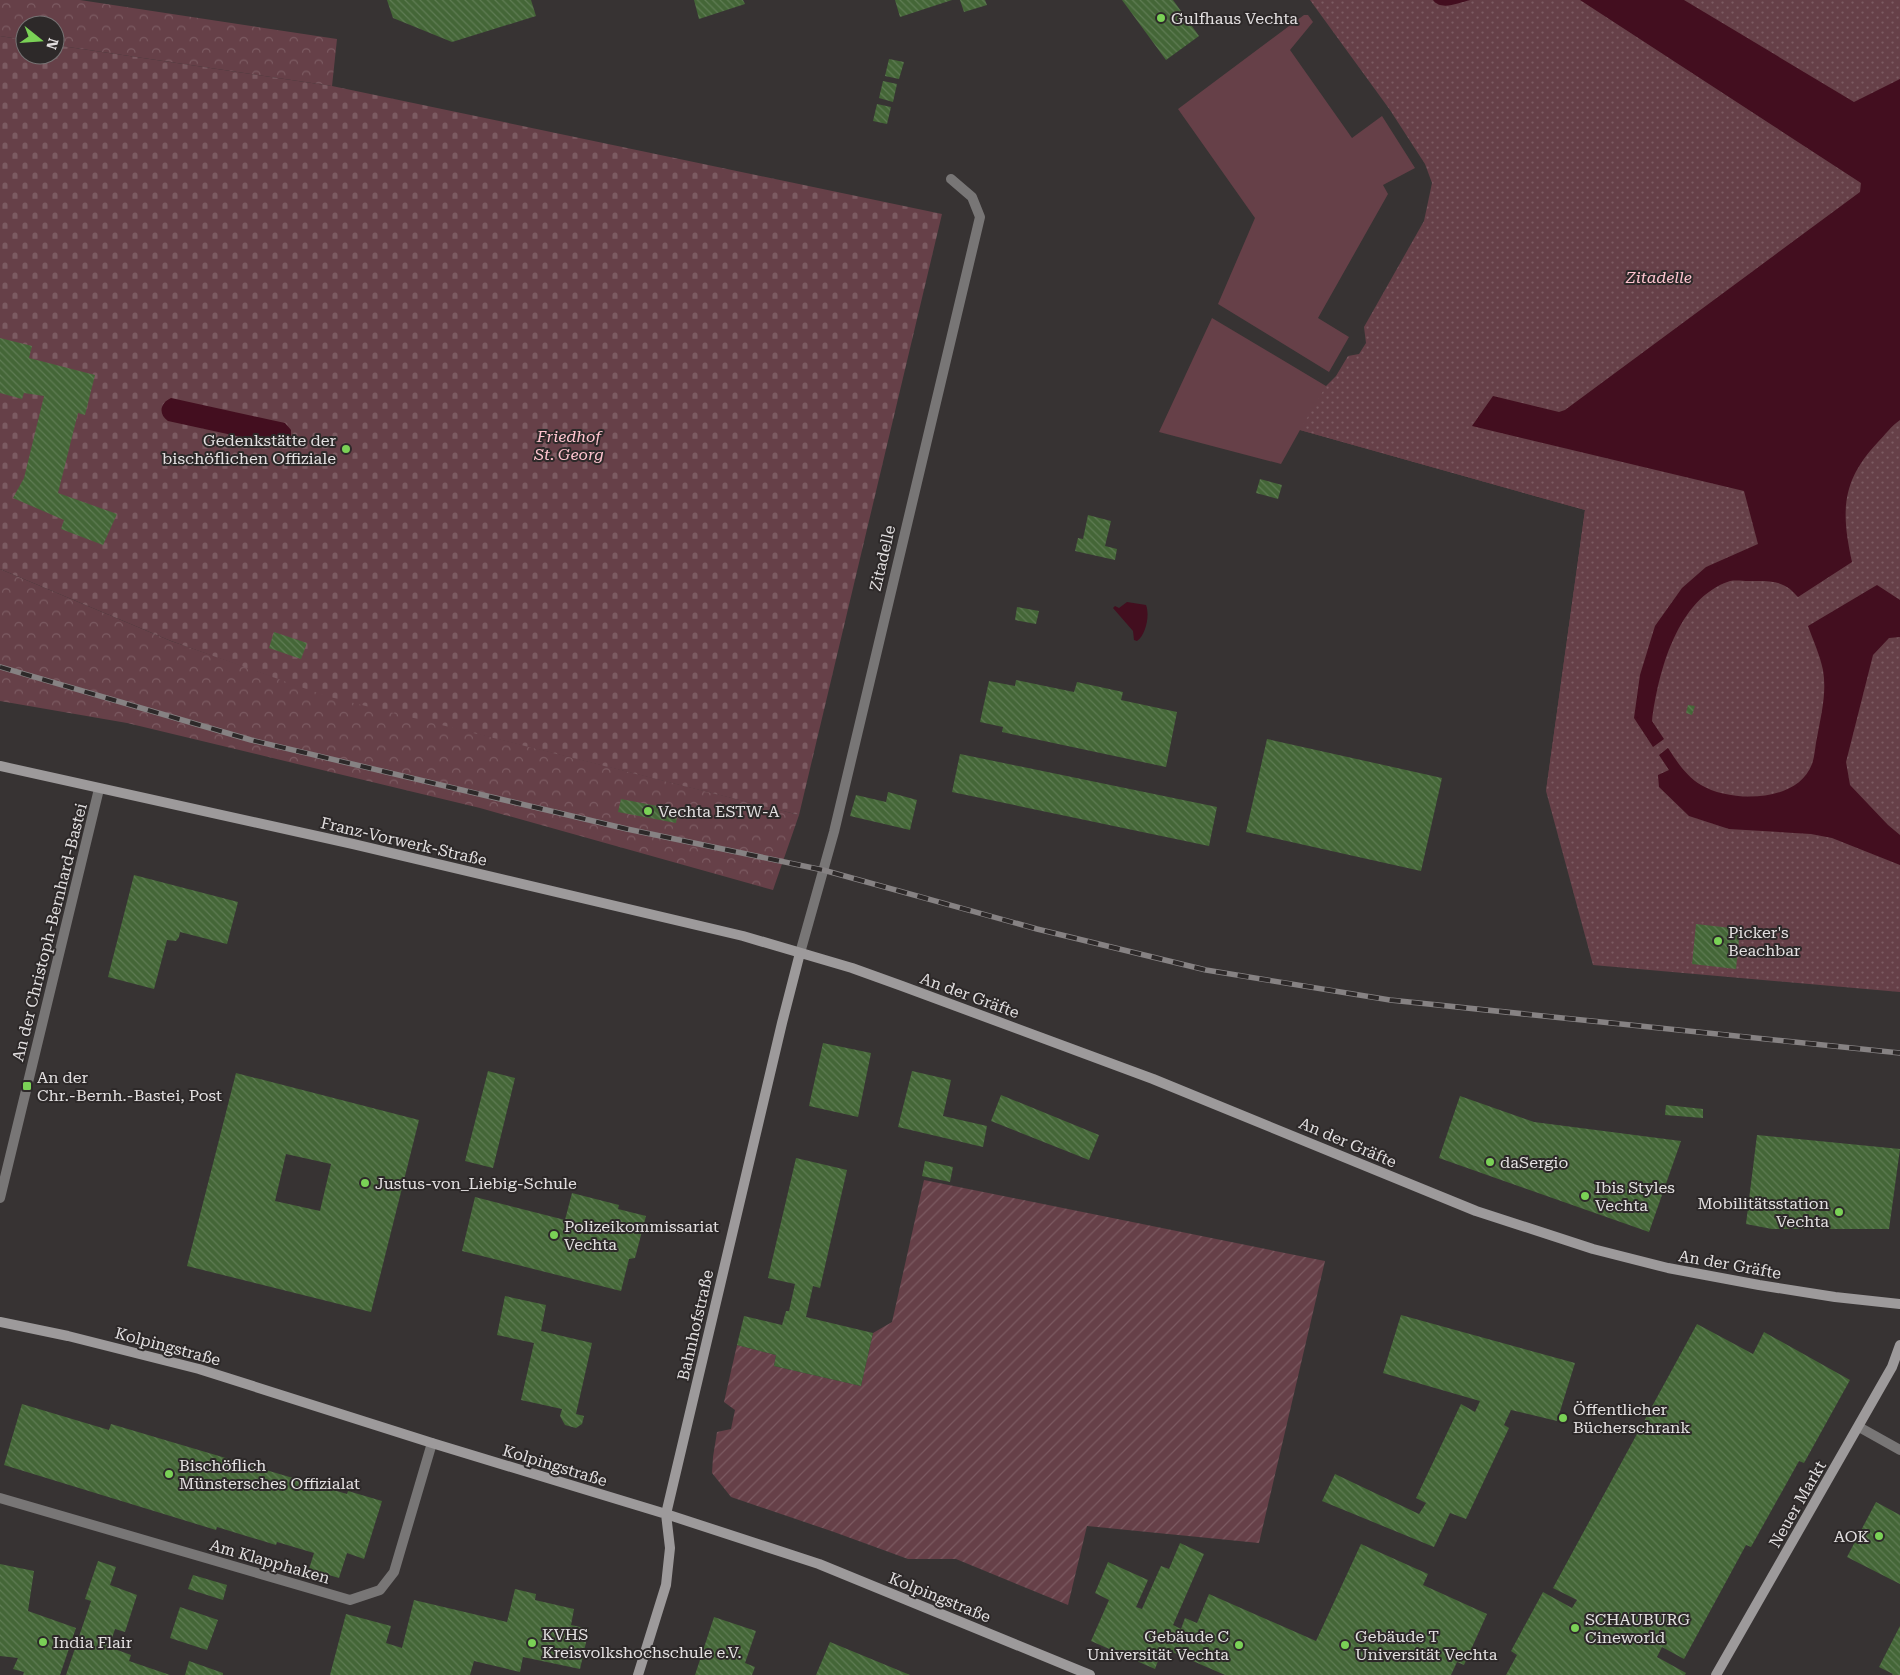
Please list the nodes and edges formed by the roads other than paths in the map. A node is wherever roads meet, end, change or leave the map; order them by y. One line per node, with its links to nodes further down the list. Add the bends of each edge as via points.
1 (951, 179): 4 (street, Zitadelle, via 972,197 980,217 834,832)
2 (0, 766): 3 (street, Franz-Vorwerk-Straße)
3 (99, 789): 4 (street, Franz-Vorwerk-Straße, via 683,921); 5 (street, An der Christoph-Bernhard-Bastei)
4 (800, 953): 6 (street, An der Gräfte, via 902,986 1144,1076 1476,1210 1593,1249 1668,1268 1759,1285); 13 (street, Bahnhofstraße)
5 (0, 1198)
6 (1900, 1304)
7 (0, 1322): 10 (street, Kolpingstraße, via 200,1369)
8 (1900, 1345): 9 (street, Neuer Markt, via 1892,1367)
9 (1859, 1427): 11 (street); 16 (street, Neuer Markt)
10 (432, 1444): 12 (street, Am Klapphaken, via 394,1572 380,1590 350,1600); 13 (street, Kolpingstraße)
11 (1900, 1450)
12 (0, 1498)
13 (666, 1514): 14 (street, Bahnhofstraße, via 670,1548 666,1585); 15 (street, Kolpingstraße, via 819,1564)
14 (638, 1675)
15 (1090, 1675)
16 (1716, 1675)

